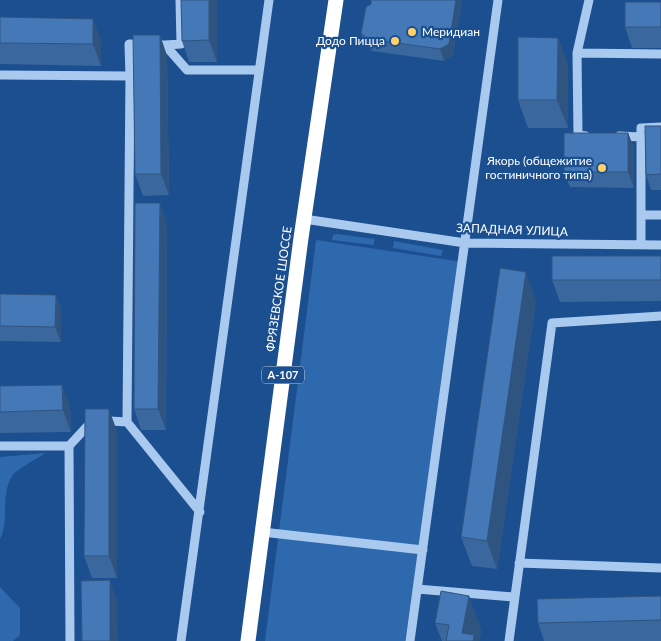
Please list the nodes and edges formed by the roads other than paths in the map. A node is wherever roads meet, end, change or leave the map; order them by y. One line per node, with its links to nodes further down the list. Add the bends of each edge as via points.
1 (180, 0): 6 (street, via 182,44)
2 (270, 0): 9 (street)
3 (336, 0): 16 (highway, ФРЯЗЕВСКОЕ ШОССЕ / А-107)
4 (498, 0): 17 (street)
5 (589, 0): 7 (street)
6 (165, 45): 9 (street, via 187,70); 11 (street, via 129,44)
7 (577, 53): 8 (street); 13 (street, via 578,135)
8 (661, 54)
9 (259, 70): 24 (street)
10 (0, 75): 11 (street)
11 (130, 76): 21 (street)
12 (661, 127): 13 (street, via 641,128)
13 (641, 136): 14 (street)
14 (641, 215): 15 (street); 18 (street)
15 (661, 215)
16 (304, 219): 17 (street, ЗАПАДНАЯ УЛИЦА); 25 (highway, ФРЯЗЕВСКОЕ ШОССЕ / А-107)
17 (465, 243): 18 (street, ЗАПАДНАЯ УЛИЦА); 26 (street)
18 (641, 245): 19 (street, ЗАПАДНАЯ УЛИЦА)
19 (661, 245)
20 (661, 316): 27 (street, via 552,323)
21 (126, 422): 23 (street, via 93,420); 24 (street)
22 (0, 446): 23 (street)
23 (69, 446): 31 (street)
24 (200, 512): 32 (street)
25 (262, 532): 26 (street); 33 (highway, ФРЯЗЕВСКОЕ ШОССЕ / А-107)
26 (422, 550): 29 (street)
27 (519, 563): 28 (street); 30 (street)
28 (661, 568)
29 (417, 589): 30 (street); 34 (street)
30 (514, 597): 35 (street)
31 (70, 641)
32 (180, 641)
33 (248, 641)
34 (410, 641)
35 (509, 641)

